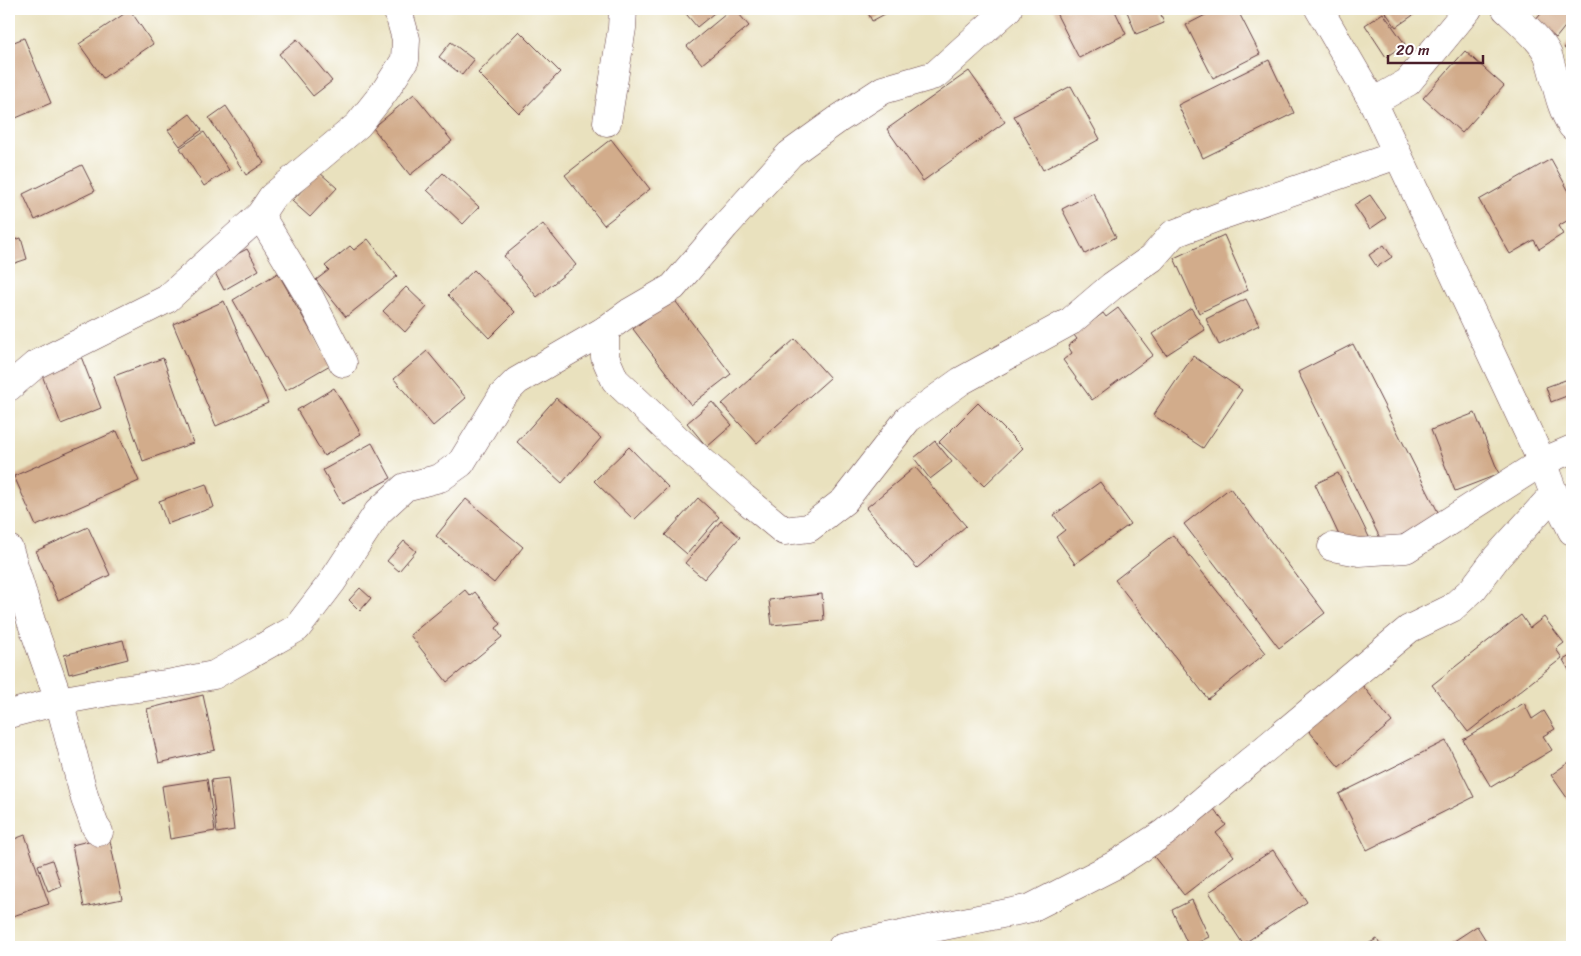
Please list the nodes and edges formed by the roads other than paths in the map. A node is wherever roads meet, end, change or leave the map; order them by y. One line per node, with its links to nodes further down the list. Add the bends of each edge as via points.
1 (396, 9): 11 (street, via 406,39 405,60 385,91 358,125 272,197)
2 (623, 9): 8 (street)
3 (1008, 9): 12 (street, via 935,75 883,90 790,154 673,286)
4 (1319, 9): 7 (street)
5 (1468, 9): 7 (street, via 1408,82)
6 (1506, 9): 9 (street, via 1547,54 1555,86)
7 (1373, 102): 10 (street)
8 (607, 122)
9 (1572, 126)
10 (1397, 155): 12 (street, via 1174,234 1152,258 1112,286 1072,321 961,381 908,419 844,502 810,528 784,530 676,438 615,380 605,356); 16 (street)
11 (260, 215): 13 (street, via 310,298); 14 (street, via 167,299 35,365)
12 (605, 330): 21 (street, via 517,382 502,396 461,463 440,478 406,487 378,512 297,628 214,675)
13 (343, 363)
14 (9, 387)
15 (1572, 449): 16 (street)
16 (1542, 462): 17 (street); 19 (street, via 1406,549 1359,552)
17 (1554, 494): 18 (street); 24 (street, via 1497,556 1474,589 1452,608 1409,629 1164,833 1113,866 1031,908)
18 (1572, 531)
19 (1332, 547)
20 (9, 548): 21 (street)
21 (59, 701): 22 (street); 23 (street, via 86,800)
22 (9, 714)
23 (99, 832)
24 (842, 947)

